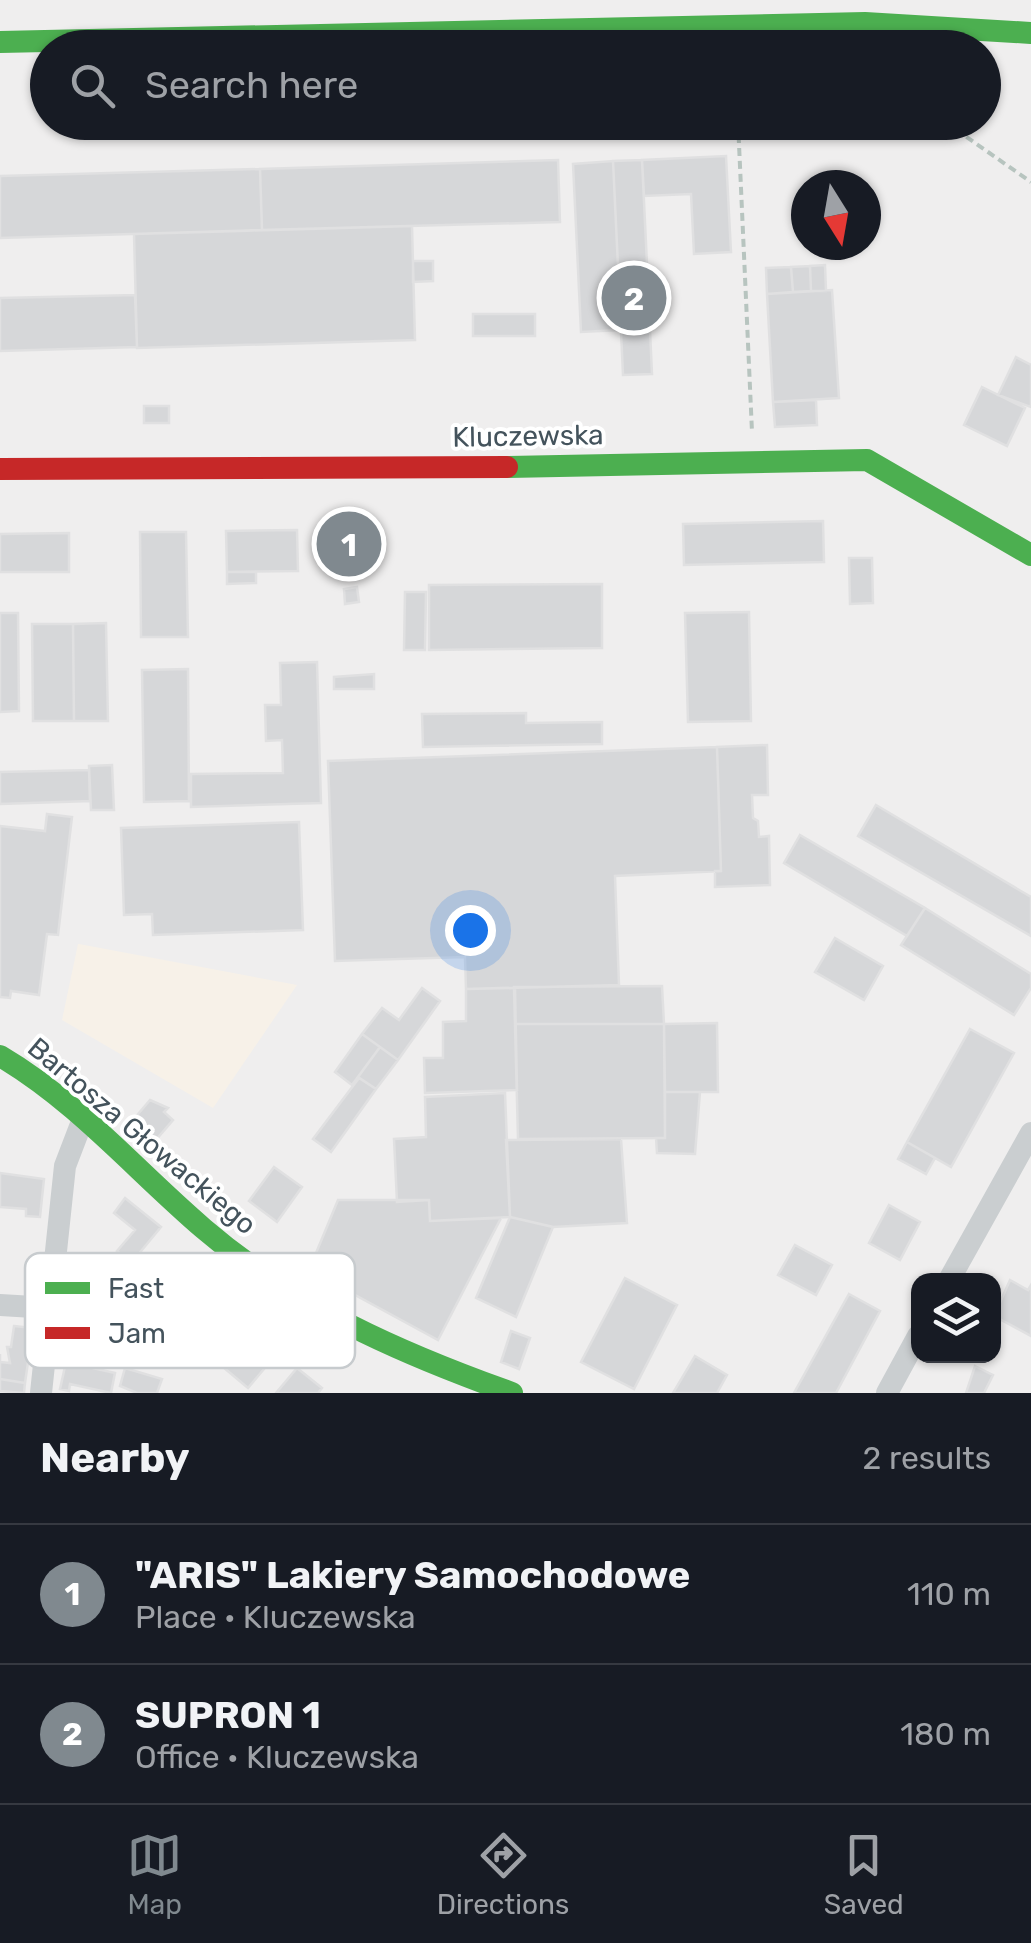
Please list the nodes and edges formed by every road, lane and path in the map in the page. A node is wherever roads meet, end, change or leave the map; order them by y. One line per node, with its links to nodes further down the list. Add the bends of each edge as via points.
1 (546, 30): 2 (street, via 864,23)
2 (981, 30)
3 (1001, 31): 4 (street)
4 (1031, 33)
5 (30, 41): 6 (street)
6 (0, 42)
7 (739, 140): 10 (path)
8 (971, 140): 9 (path)
9 (1031, 182)
10 (754, 462): 11 (street, Kluczewska); 12 (street, Kluczewska, via 866,460)
11 (0, 469)
12 (1031, 555)
13 (0, 1056): 14 (street, Bartosza Głowackiego)
14 (83, 1118): 16 (street, via 64,1166); 17 (street, Bartosza Głowackiego)
15 (1031, 1132): 18 (street)
16 (55, 1253)
17 (235, 1253)
18 (953, 1273)
19 (0, 1305): 20 (street)
20 (25, 1306)
21 (355, 1331): 25 (street, Bartosza Głowackiego)
22 (911, 1349): 26 (street)
23 (44, 1368): 24 (street)
24 (41, 1393)
25 (512, 1393)
26 (887, 1393)

